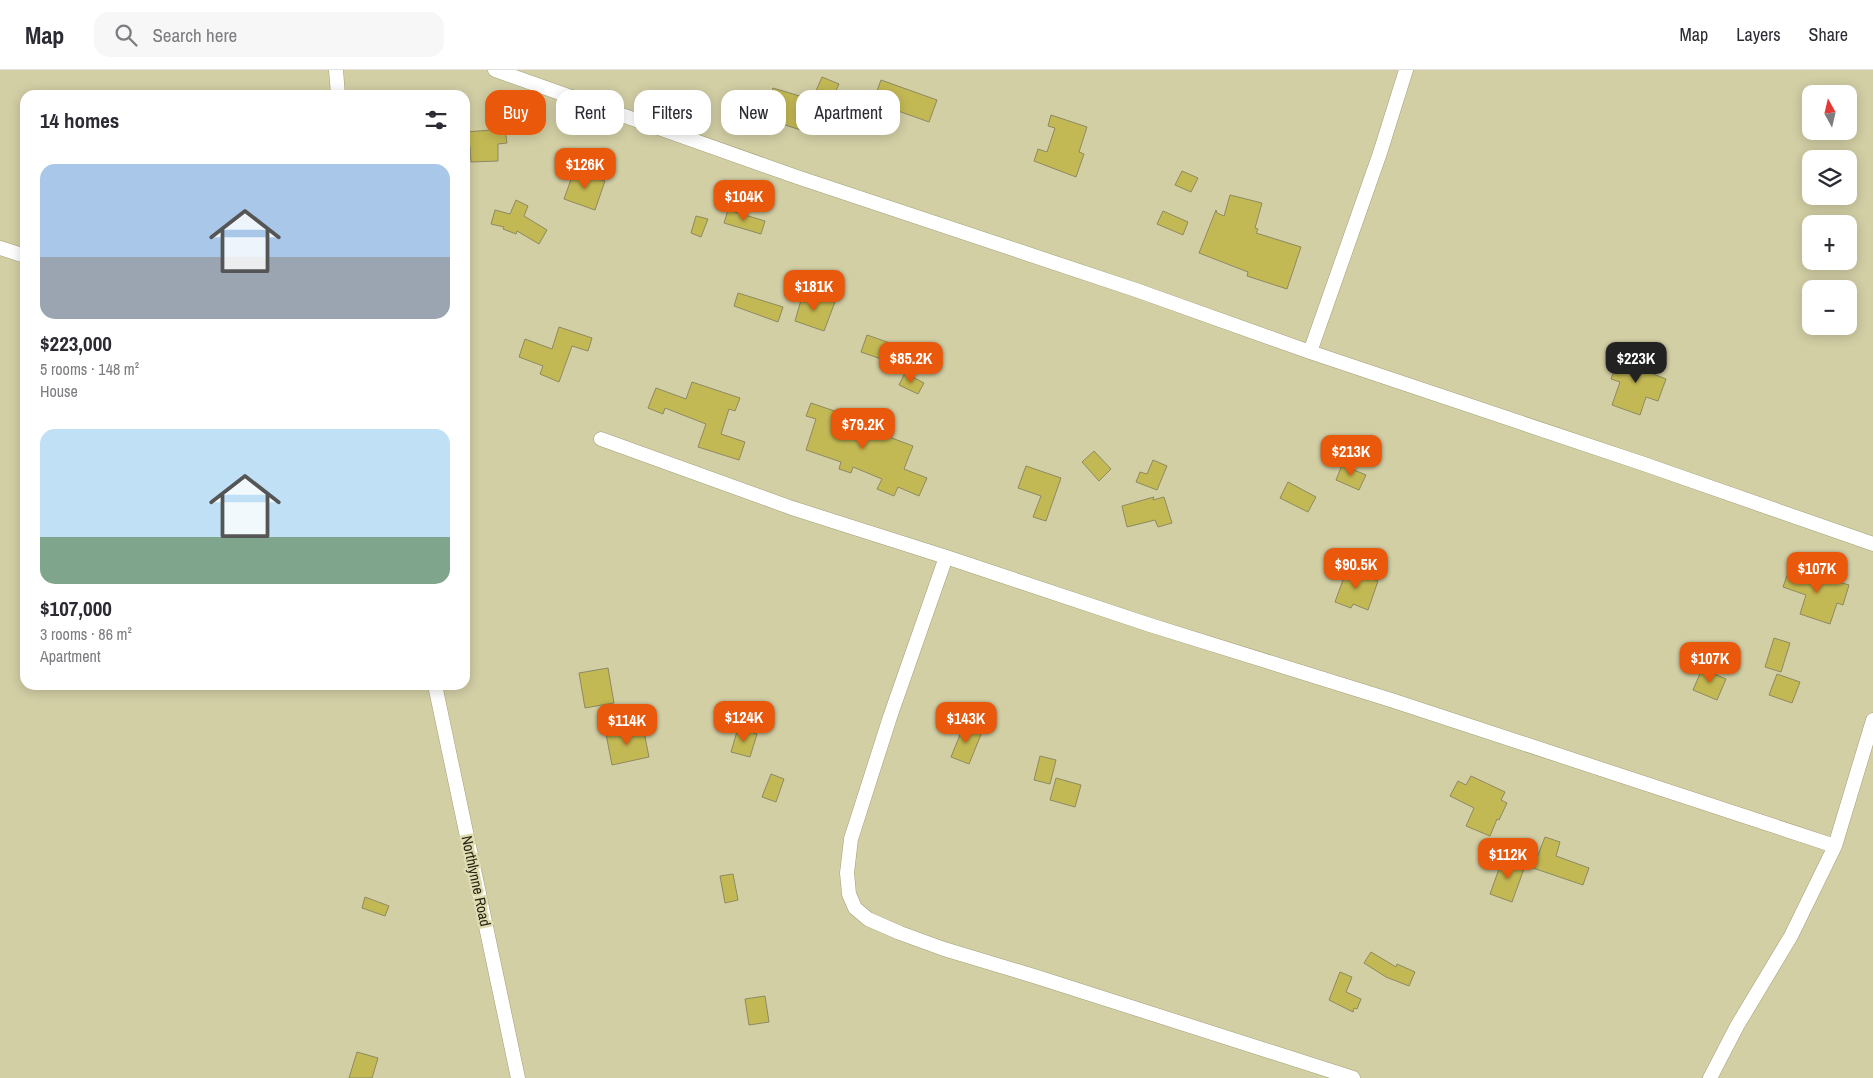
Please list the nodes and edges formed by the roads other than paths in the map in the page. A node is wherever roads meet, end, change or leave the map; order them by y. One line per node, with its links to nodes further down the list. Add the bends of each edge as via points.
1 (336, 70): 4 (street)
2 (495, 70): 7 (street)
3 (1406, 70): 7 (street)
4 (338, 90)
5 (0, 248): 6 (street)
6 (20, 254)
7 (1310, 352): 9 (street)
8 (601, 439): 10 (street, via 792,508)
9 (1873, 544)
10 (946, 556): 13 (street); 15 (street, via 851,839 847,873 849,894 856,908 868,919 944,949)
11 (436, 690): 14 (street, Northlynne Road)
12 (1873, 720): 13 (street)
13 (1835, 846): 16 (street, via 1791,936)
14 (518, 1078)
15 (1353, 1078)
16 (1710, 1078)

